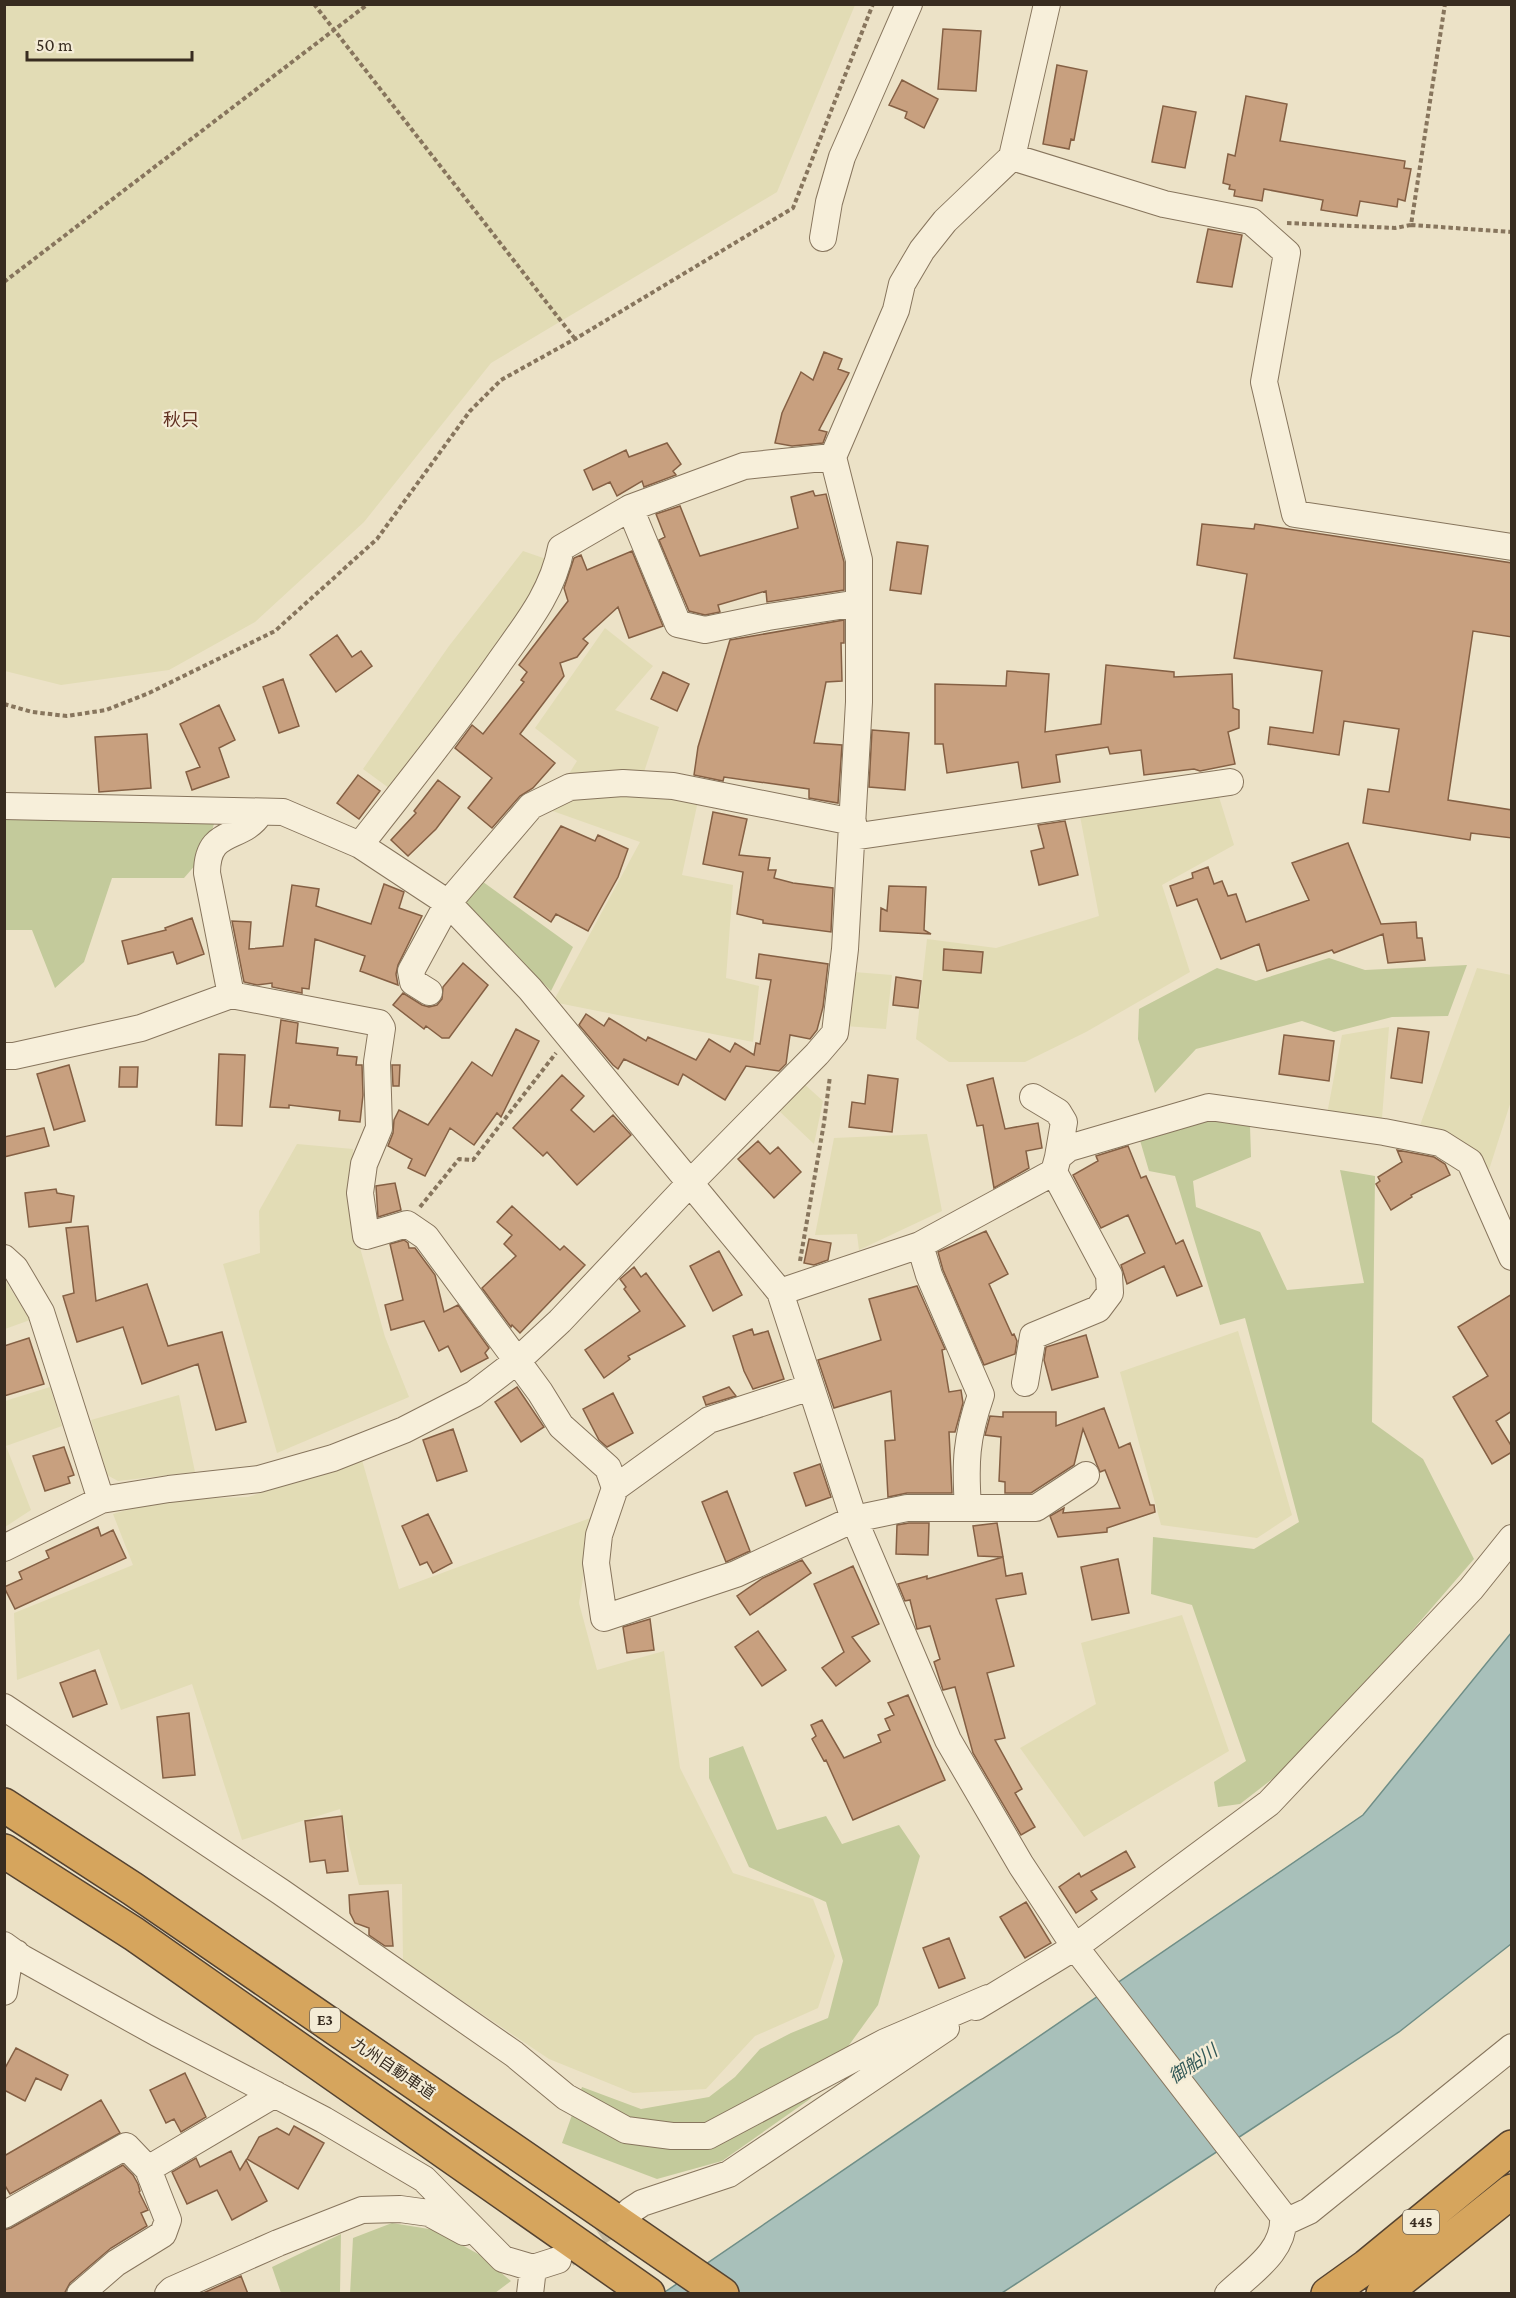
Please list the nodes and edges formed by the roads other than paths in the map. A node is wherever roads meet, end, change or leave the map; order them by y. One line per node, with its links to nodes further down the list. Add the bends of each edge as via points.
1 (909, 4): 4 (street, via 842,157)
2 (1047, 4): 3 (street)
3 (1012, 157): 5 (street, via 945,221 922,250 902,284 896,310); 7 (street, via 1164,204 1251,221 1287,253 1264,382 1295,514)
4 (823, 238)
5 (833, 457): 6 (street, via 744,466); 8 (street, via 859,560)
6 (630, 508): 8 (street, via 678,624 705,630); 13 (street, via 561,548 544,599 468,707)
7 (1512, 547)
8 (859, 603): 12 (street, via 859,702)
9 (1230, 782): 12 (street)
10 (4, 806): 11 (street)
11 (260, 813): 13 (street, via 283,812); 16 (street, via 254,822 217,840 207,859)
12 (852, 829): 14 (street, via 673,786 623,783 570,787 531,806); 20 (street, via 845,950 835,1033)
13 (360, 845): 14 (street)
14 (448, 903): 15 (street, via 411,970 413,982); 20 (street, via 530,989)
15 (429, 992)
16 (231, 995): 17 (street, via 141,1028); 25 (street, via 379,1023 379,1128 364,1164 360,1193 366,1236 406,1224 426,1236)
17 (4, 1056)
18 (1033, 1097): 19 (street, via 1058,1112 1064,1122)
19 (1056, 1165): 21 (street); 22 (street, via 1069,1148 1209,1107 1440,1143 1470,1162); 26 (street, via 1109,1275 1110,1293 1098,1309 1033,1336)
20 (691, 1182): 24 (street); 25 (street)
21 (920, 1245): 24 (street); 31 (street, via 981,1395 965,1463)
22 (1512, 1257)
23 (4, 1258): 30 (street, via 15,1268 41,1312)
24 (788, 1289): 27 (street)
25 (517, 1361): 29 (street, via 561,1426 608,1468); 30 (street, via 474,1394 404,1430 333,1458 259,1479)
26 (1025, 1383)
27 (811, 1387): 29 (street, via 709,1420); 32 (street)
28 (1086, 1475): 31 (street, via 1036,1508)
29 (615, 1488): 32 (street, via 599,1534 596,1563 604,1618 736,1574)
30 (101, 1500): 34 (street)
31 (968, 1508): 32 (street, via 907,1508)
32 (854, 1519): 38 (street, via 948,1740)
33 (1512, 1538): 38 (street, via 1471,1589 1269,1803)
34 (4, 1548)
35 (4, 1707): 41 (street, via 281,1892 514,2054 566,2097 626,2130 708,2136 885,2042)
36 (4, 1805): 49 (highway, 九州自動車道 / E3)
37 (4, 1851): 57 (highway, E3, via 134,1934)
38 (1075, 1947): 41 (street); 47 (street)
39 (10, 1949): 40 (street); 43 (street, via 157,2033)
40 (4, 1992)
41 (988, 1998): 49 (street, via 729,2174 642,2203)
42 (1512, 2047): 47 (street, via 1310,2211)
43 (275, 2094): 45 (street); 50 (street, via 424,2179)
44 (1512, 2147): 53 (highway, 445)
45 (148, 2169): 48 (street, via 126,2146); 54 (street, via 168,2220 163,2234 116,2263)
46 (1512, 2191): 61 (highway, 445)
47 (1279, 2214): 59 (street, via 1278,2242 1270,2256)
48 (4, 2215)
49 (636, 2225): 58 (highway, 九州自動車道 / E3)
50 (483, 2242): 52 (street, via 503,2259); 55 (street, via 429,2213 362,2210 278,2243)
51 (558, 2260): 52 (street)
52 (533, 2268): 56 (street)
53 (1367, 2280): 60 (highway, 445)
54 (80, 2294)
55 (168, 2294)
56 (530, 2294)
57 (648, 2294)
58 (722, 2294)
59 (1228, 2294)
60 (1328, 2294)
61 (1383, 2294)

